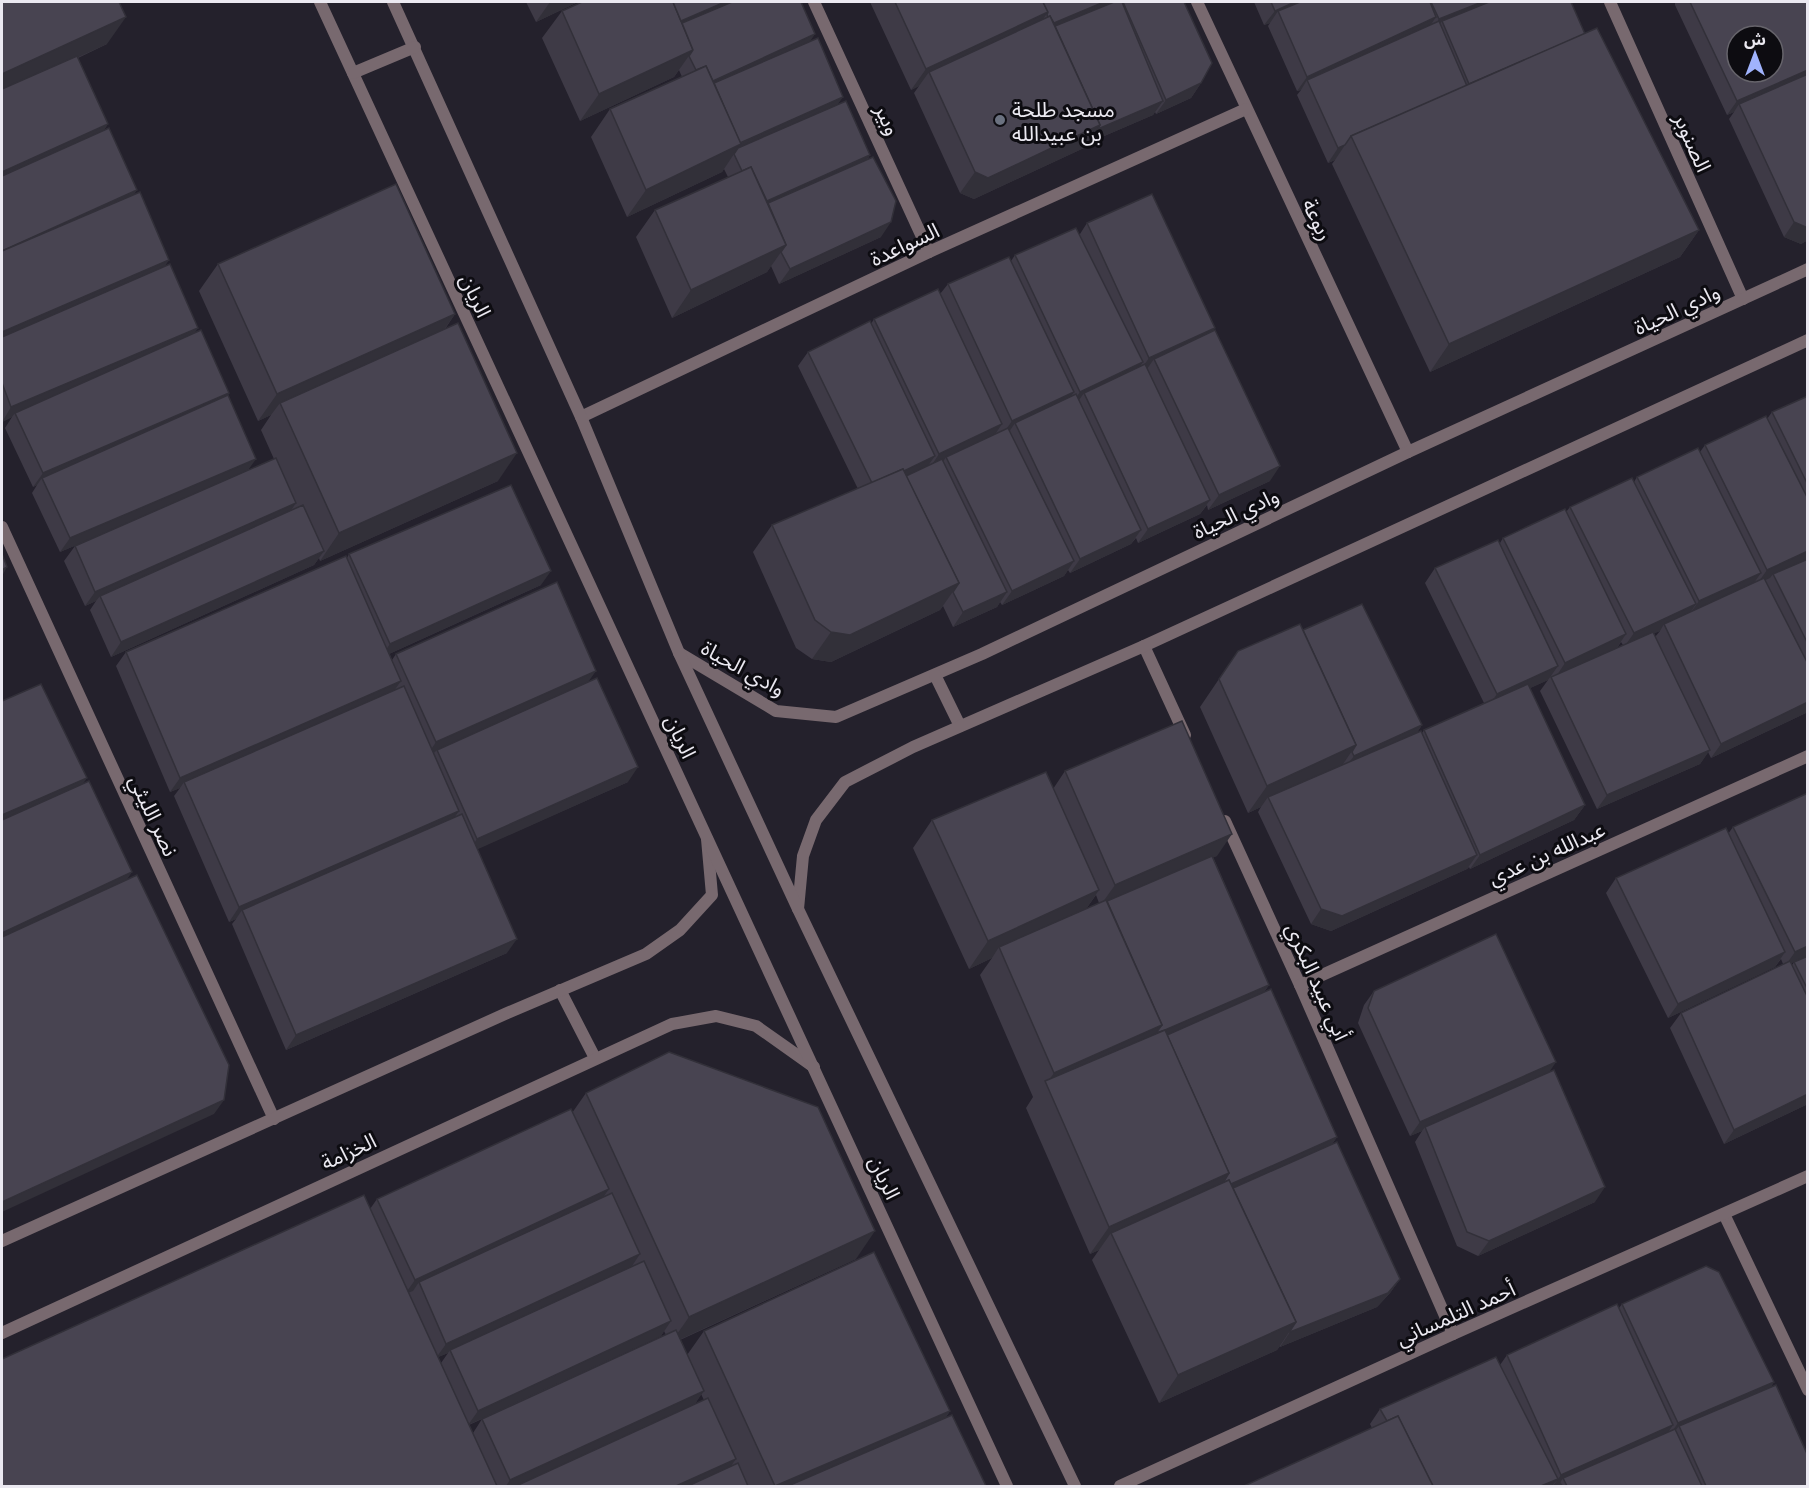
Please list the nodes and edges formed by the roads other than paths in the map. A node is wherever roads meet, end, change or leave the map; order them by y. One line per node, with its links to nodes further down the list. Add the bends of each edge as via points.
1 (320, 2): 7 (street, الريان)
2 (393, 2): 6 (street, الريان)
3 (813, 2): 9 (street, وبير)
4 (1197, 2): 8 (street, ربوعة)
5 (1610, 2): 11 (street, الصنوبر)
6 (415, 47): 7 (street); 13 (street, الريان)
7 (353, 73): 23 (street, الريان)
8 (1246, 109): 9 (street, السواعدة); 14 (street, ربوعة)
9 (929, 252): 13 (street, السواعدة)
10 (1808, 269): 11 (street, وادي الحياة)
11 (1743, 298): 14 (street, وادي الحياة)
12 (1808, 340): 16 (street)
13 (581, 417): 17 (street, الريان)
14 (1408, 452): 18 (street, وادي الحياة)
15 (2, 526): 29 (street, نصر الليثي)
16 (1144, 646): 19 (street); 20 (street)
17 (679, 652): 18 (street, وادي الحياة, via 776,711 836,717); 24 (street, الريان)
18 (935, 675): 19 (street)
19 (960, 726): 24 (street, via 845,782 816,820 803,856)
20 (1193, 752)
21 (1808, 756): 25 (street, عبدالله بن عدي)
22 (1217, 805): 25 (street, أبي عبيد البكري)
23 (707, 837): 26 (street, via 712,895 680,930 646,954); 28 (street, الريان)
24 (798, 909): 37 (street, الريان)
25 (1300, 985): 34 (street, أبي عبيد البكري)
26 (560, 990): 27 (street); 29 (street)
27 (595, 1058): 28 (street, الخزامة, via 672,1024 716,1016 756,1026); 33 (street, الخزامة)
28 (814, 1067): 36 (street, الريان)
29 (273, 1119): 32 (street)
30 (1808, 1176): 31 (street, أحمد التلمساني)
31 (1724, 1214): 34 (street, أحمد التلمساني); 35 (street)
32 (2, 1241)
33 (2, 1333)
34 (1453, 1334): 38 (street, أحمد التلمساني)
35 (1808, 1390)
36 (1007, 1486)
37 (1075, 1486)
38 (1120, 1486)

